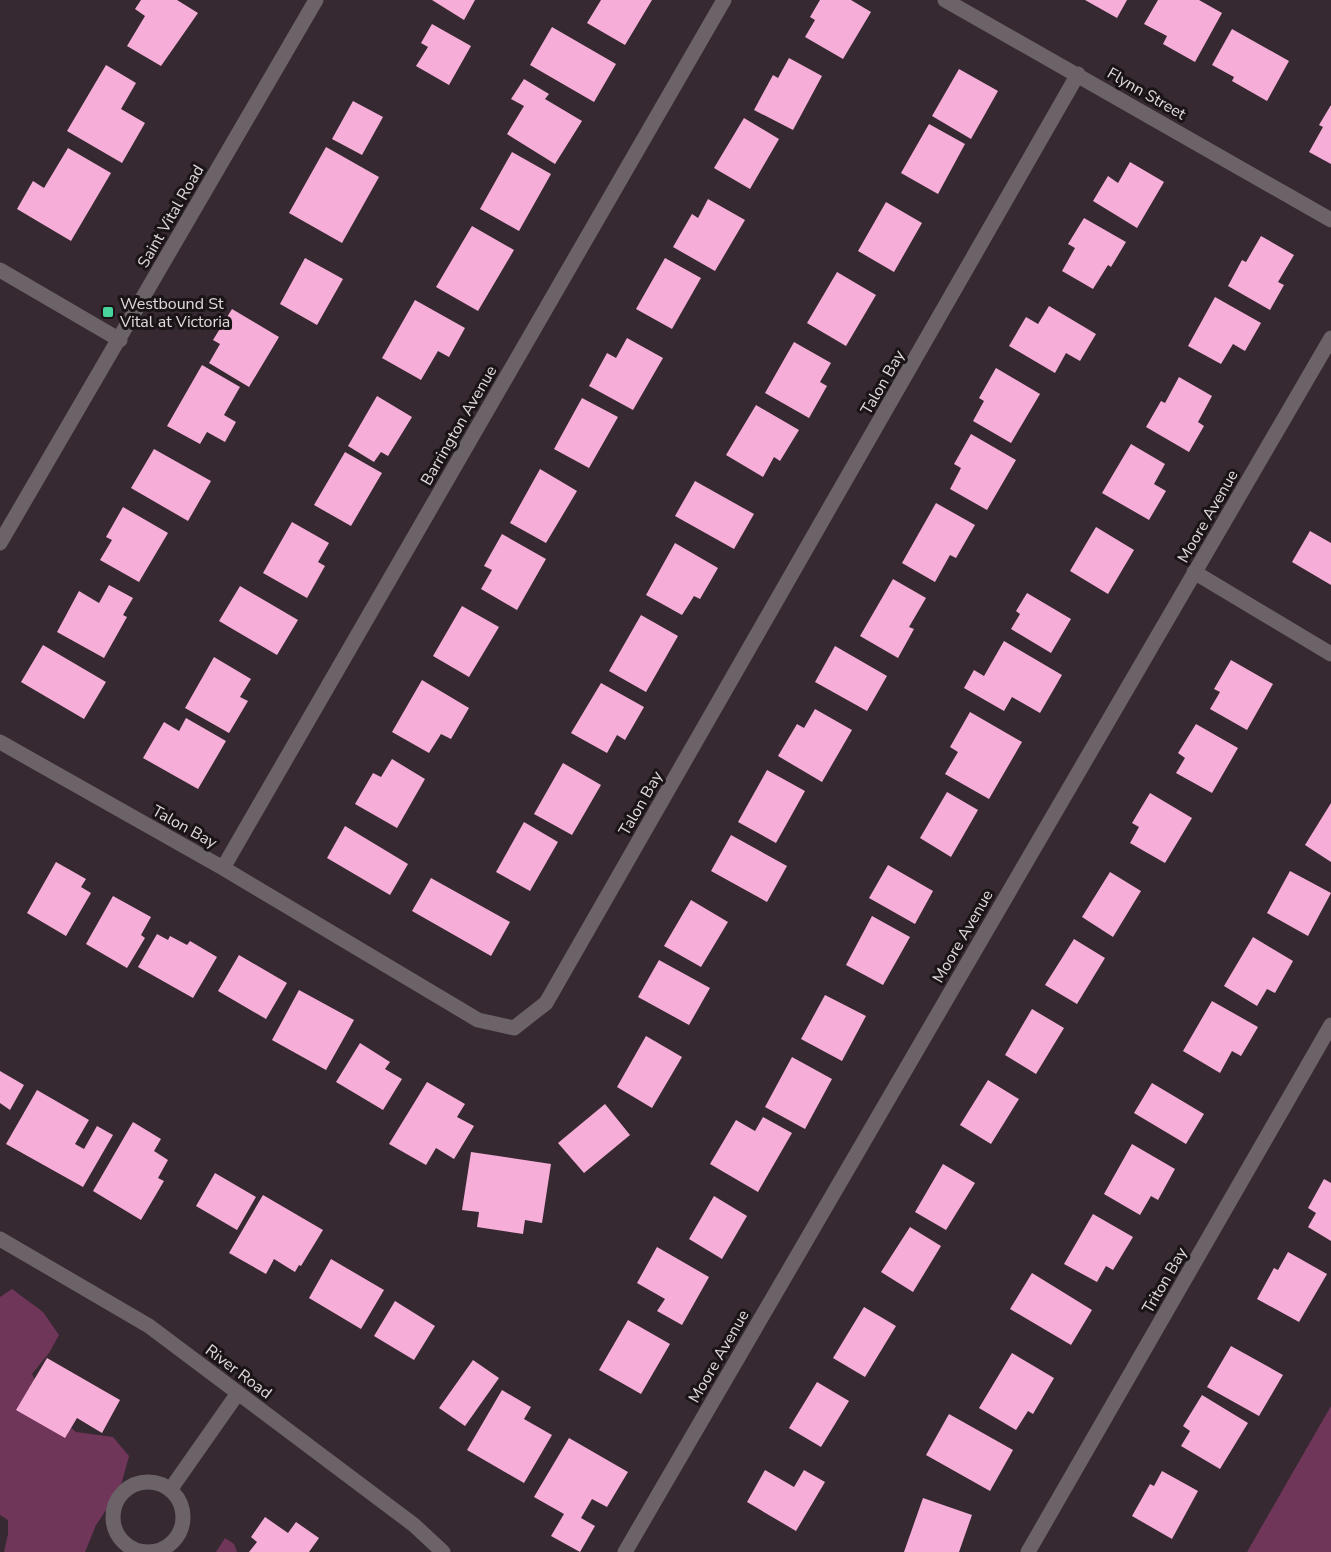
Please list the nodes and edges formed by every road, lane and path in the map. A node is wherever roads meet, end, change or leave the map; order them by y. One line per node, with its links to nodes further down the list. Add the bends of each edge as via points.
1 (316, 0): 8 (street, Saint Vital Road)
2 (724, 0): 13 (street, Barrington Avenue)
3 (945, 0): 4 (street, Flynn Street)
4 (1078, 74): 5 (street, Flynn Street); 13 (street, Talon Bay, via 546,1003 514,1028 478,1020)
5 (1331, 220)
6 (0, 270): 8 (street)
7 (1331, 338): 10 (street, Moore Avenue)
8 (120, 340): 9 (street, Saint Vital Road)
9 (0, 543)
10 (1194, 572): 11 (street); 19 (street, Moore Avenue)
11 (1331, 654)
12 (0, 742): 13 (street, Talon Bay)
13 (223, 868)
14 (1331, 1025): 20 (street, Triton Bay)
15 (0, 1239): 16 (street, River Road, via 149,1326)
16 (238, 1393): 17 (street); 18 (street, River Road, via 414,1525)
17 (170, 1490): 17 (street, via 149,1482 128,1488 120,1496 112,1518 115,1530 130,1548 147,1552 165,1548 180,1531 182,1509)
18 (443, 1552)
19 (625, 1552)
20 (1028, 1552)

